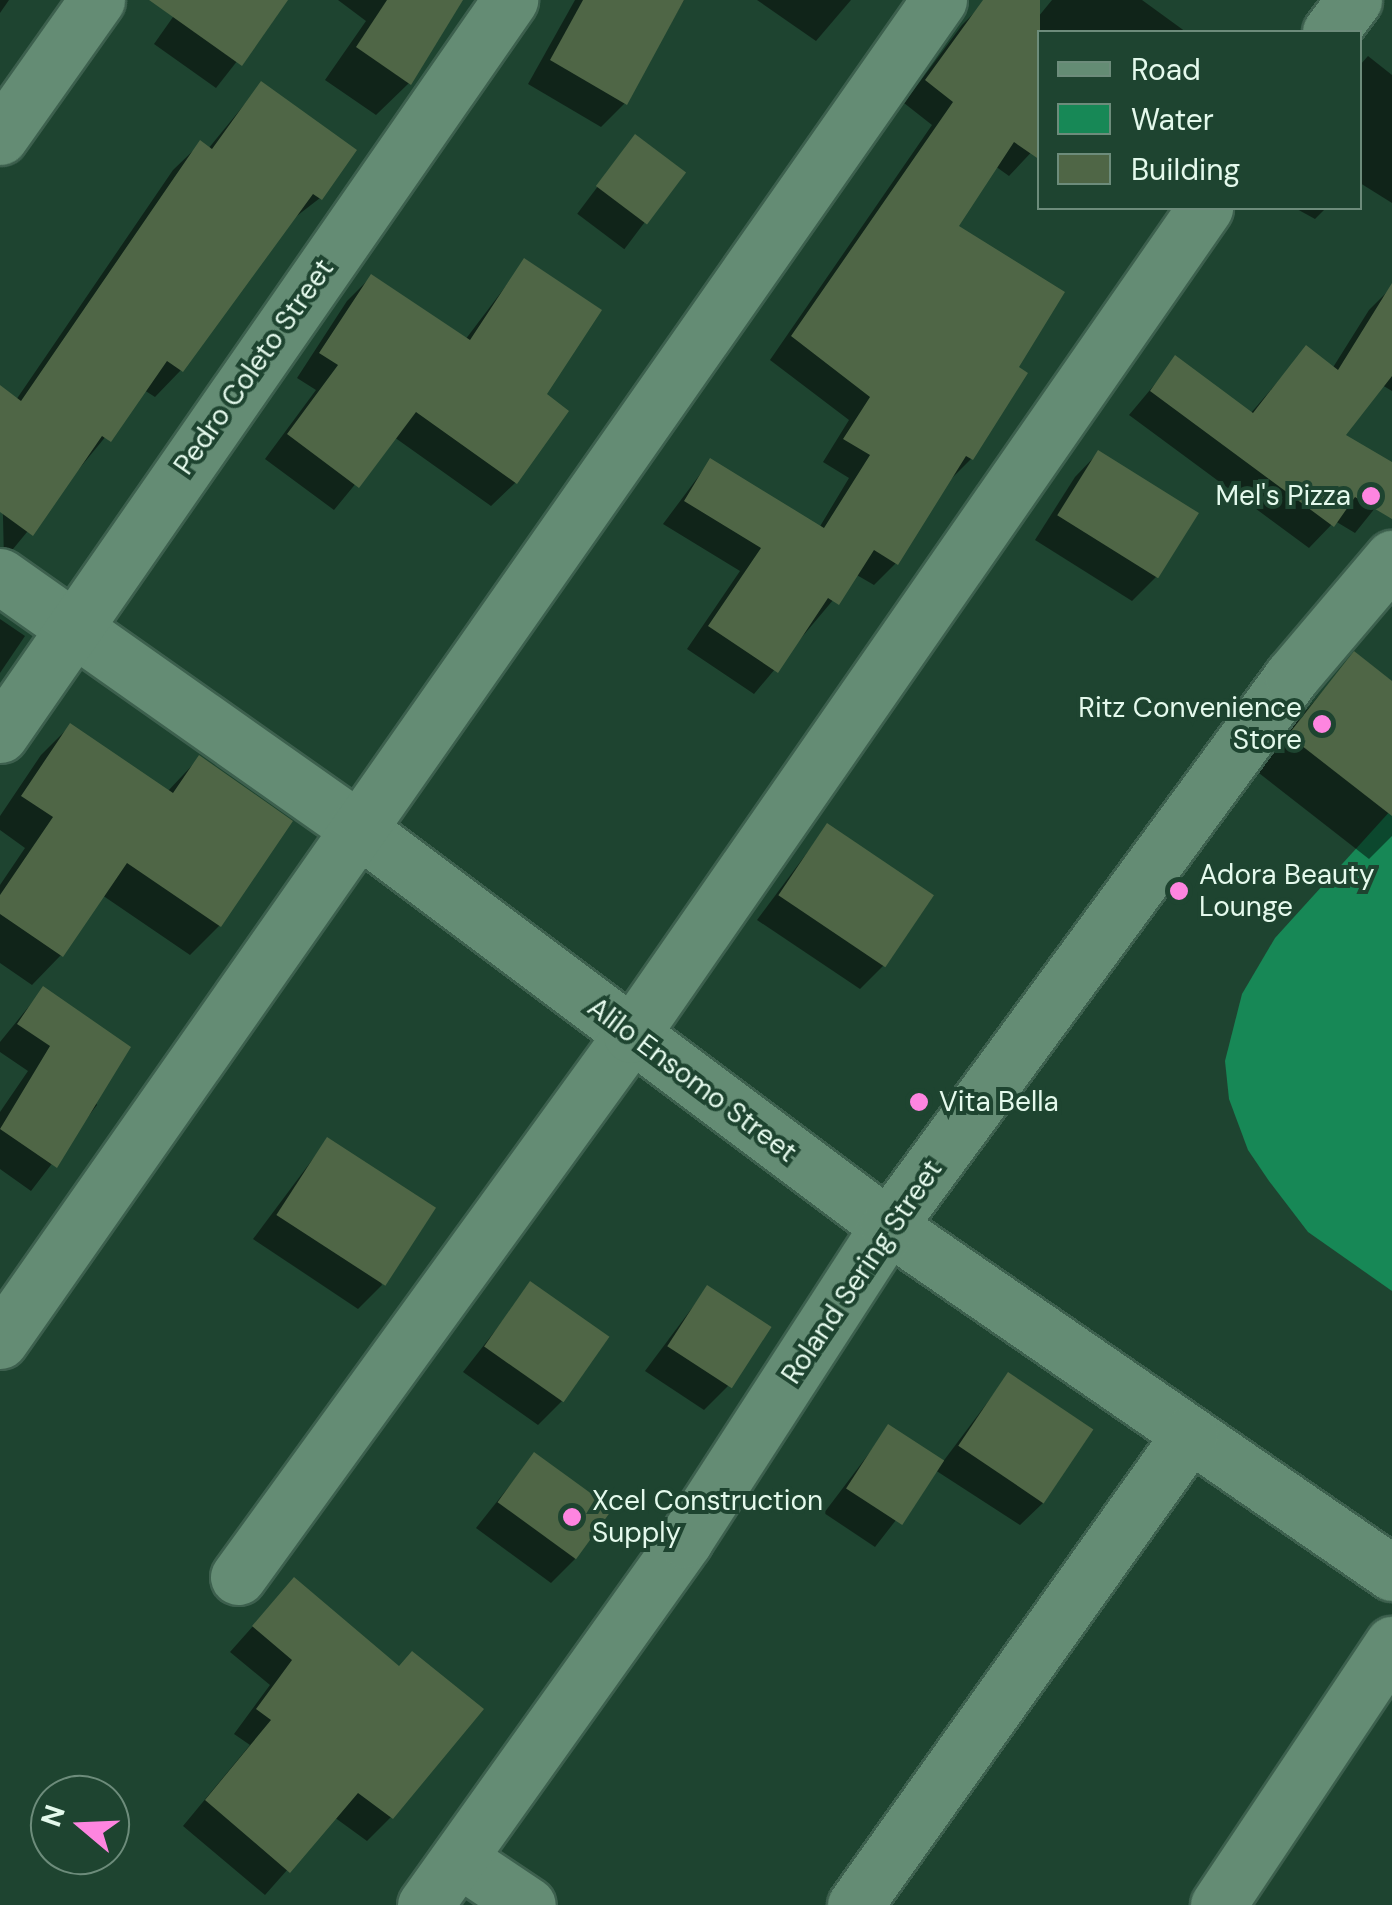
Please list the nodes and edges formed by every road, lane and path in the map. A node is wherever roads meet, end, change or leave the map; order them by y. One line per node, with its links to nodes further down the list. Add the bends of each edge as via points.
1 (97, 0): 6 (street)
2 (510, 0): 10 (street, Pedro Coleto Street)
3 (939, 0): 12 (street)
4 (1354, 0): 5 (street)
5 (1332, 30)
6 (0, 137)
7 (1203, 210): 13 (street)
8 (1392, 558): 14 (street, Roland Sering Street, via 1292,676)
9 (0, 576): 10 (street, Alilo Ensomo Street)
10 (73, 626): 11 (street, Pedro Coleto Street); 12 (street, Alilo Ensomo Street)
11 (0, 734)
12 (356, 827): 13 (street, Alilo Ensomo Street); 15 (street)
13 (631, 1035): 14 (street, Alilo Ensomo Street); 18 (street)
14 (888, 1226): 16 (street, Alilo Ensomo Street); 20 (street, Roland Sering Street, via 684,1540)
15 (0, 1341)
16 (1190, 1434): 17 (street, Alilo Ensomo Street); 23 (street)
17 (1392, 1574)
18 (238, 1577)
19 (1392, 1644): 24 (street)
20 (462, 1861): 21 (street, Roland Sering Street); 22 (street)
21 (425, 1905)
22 (528, 1905)
23 (855, 1905)
24 (1218, 1905)

